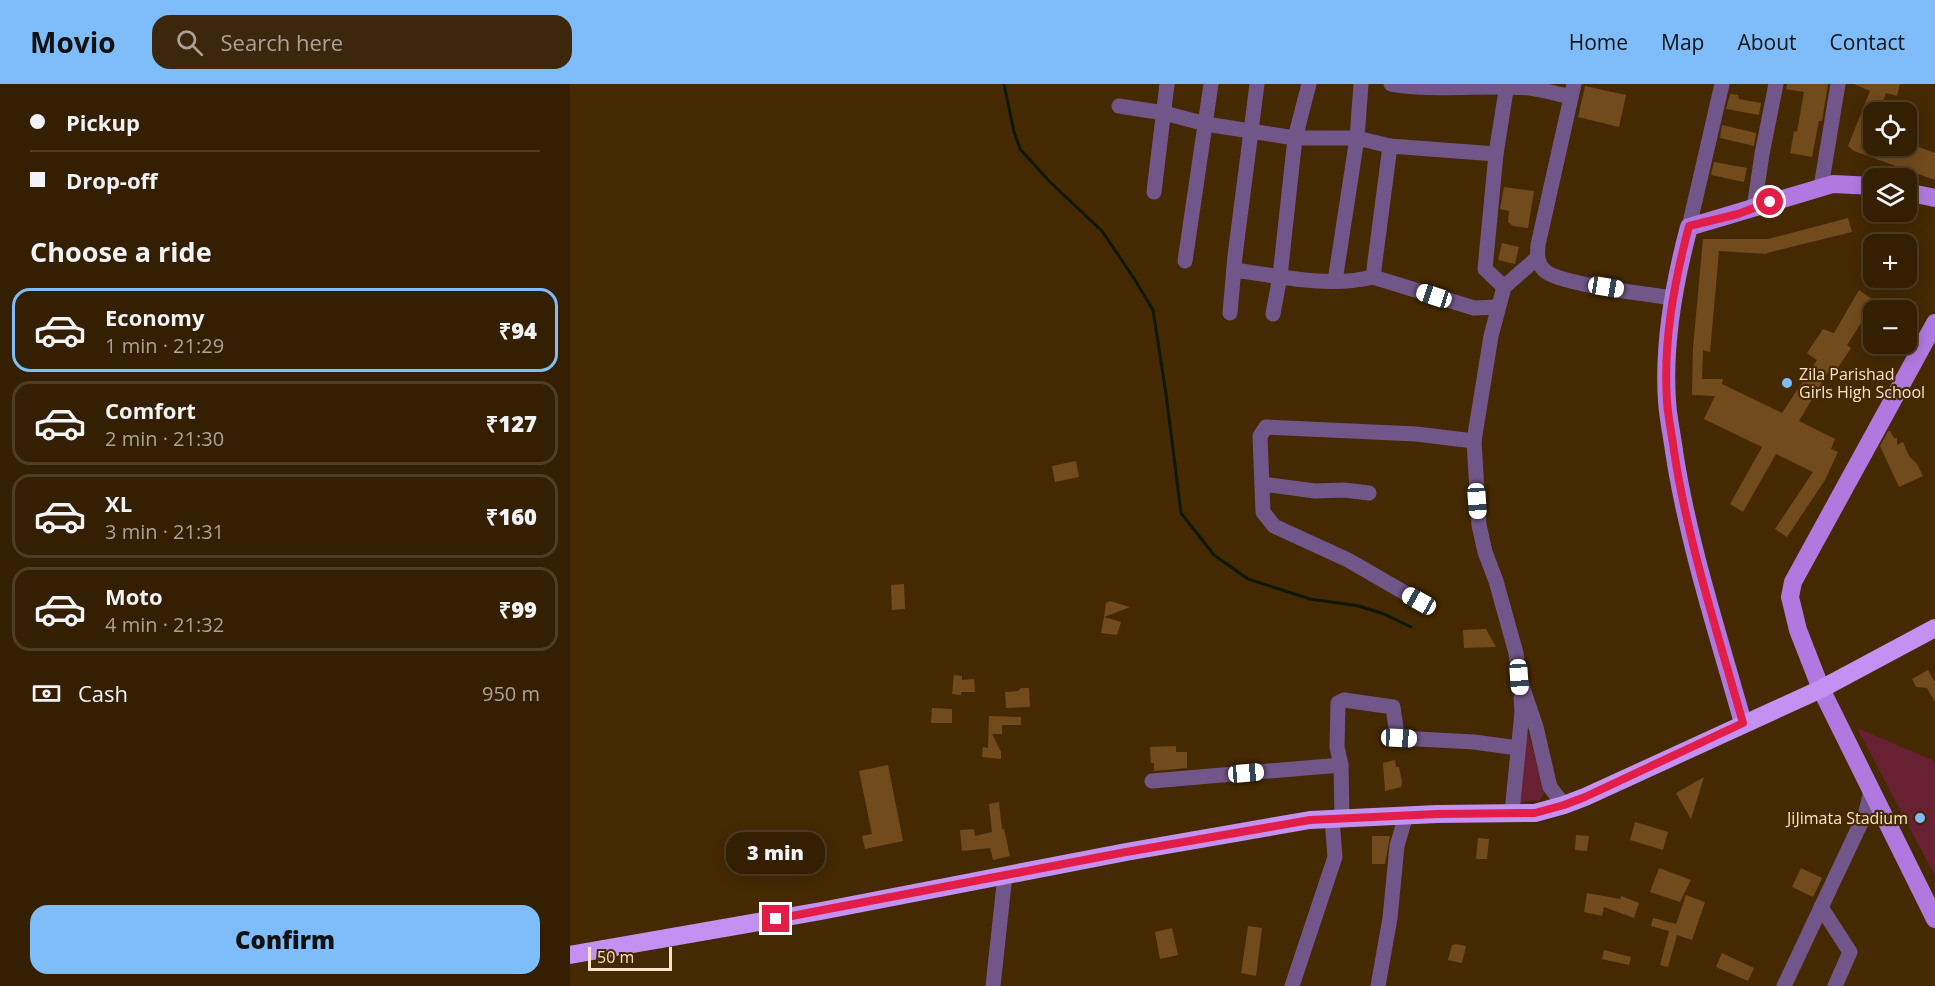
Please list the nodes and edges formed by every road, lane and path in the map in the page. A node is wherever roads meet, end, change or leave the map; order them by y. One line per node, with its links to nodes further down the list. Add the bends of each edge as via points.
1 (1167, 84): 14 (street)
2 (1211, 84): 15 (street)
3 (1257, 84): 16 (street)
4 (1309, 84): 17 (street)
5 (1361, 84): 18 (street)
6 (1391, 84): 11 (street)
7 (1722, 84): 27 (street)
8 (1776, 84): 26 (street)
9 (1838, 84): 22 (street)
10 (1507, 86): 11 (street); 12 (street); 20 (street)
11 (1446, 87)
12 (1573, 91): 28 (street)
13 (1119, 106): 14 (street)
14 (1164, 113): 15 (street); 23 (street)
15 (1206, 124): 16 (street); 29 (street)
16 (1251, 131): 17 (street); 30 (street)
17 (1295, 138): 18 (street); 31 (street)
18 (1357, 138): 19 (street); 33 (street)
19 (1390, 146): 20 (street); 32 (street)
20 (1496, 154): 34 (street, via 1485,269)
21 (1863, 185): 22 (main road)
22 (1821, 187): 26 (main road)
23 (1154, 192)
24 (1917, 194): 25 (main road)
25 (1935, 198)
26 (1754, 208): 27 (main road)
27 (1689, 226): 35 (main road)
28 (1537, 258): 34 (street); 35 (street, via 1545,270 1562,280)
29 (1185, 261)
30 (1234, 270): 31 (street); 37 (street)
31 (1281, 276): 33 (street); 38 (street)
32 (1373, 277): 33 (street); 36 (street, via 1474,308)
33 (1335, 281)
34 (1504, 287): 36 (street)
35 (1673, 298): 47 (main road, via 1667,402 1680,491)
36 (1498, 307): 40 (street)
37 (1230, 313)
38 (1273, 314)
39 (1935, 323): 46 (main road, via 1793,582 1790,597 1798,630)
40 (1474, 441): 41 (street, via 1416,434 1266,427 1260,436); 45 (street, via 1479,525 1516,653)
41 (1262, 484): 42 (street); 43 (street, via 1263,512 1274,526 1348,560)
42 (1369, 493)
43 (1419, 601)
44 (1935, 628): 46 (highway)
45 (1519, 677): 48 (street, via 1522,712); 52 (street, via 1550,787)
46 (1821, 689): 47 (highway); 51 (main road)
47 (1743, 723): 52 (highway)
48 (1518, 748): 49 (street, via 1399,738 1393,707 1344,700 1338,703 1337,747); 53 (street)
49 (1341, 765): 50 (street); 55 (street)
50 (1152, 781)
51 (1871, 791): 57 (street, via 1866,812); 58 (main road)
52 (1564, 805): 53 (highway, via 1535,813)
53 (1512, 812): 54 (highway)
54 (1406, 815): 55 (highway); 62 (street, via 1397,846)
55 (1337, 818): 56 (highway); 61 (street, via 1335,857)
56 (1005, 875): 59 (highway); 60 (street)
57 (1821, 907): 63 (street); 64 (street, via 1850,952)
58 (1935, 919)
59 (570, 955)
60 (993, 986)
61 (1292, 986)
62 (1378, 986)
63 (1784, 986)
64 (1835, 986)

